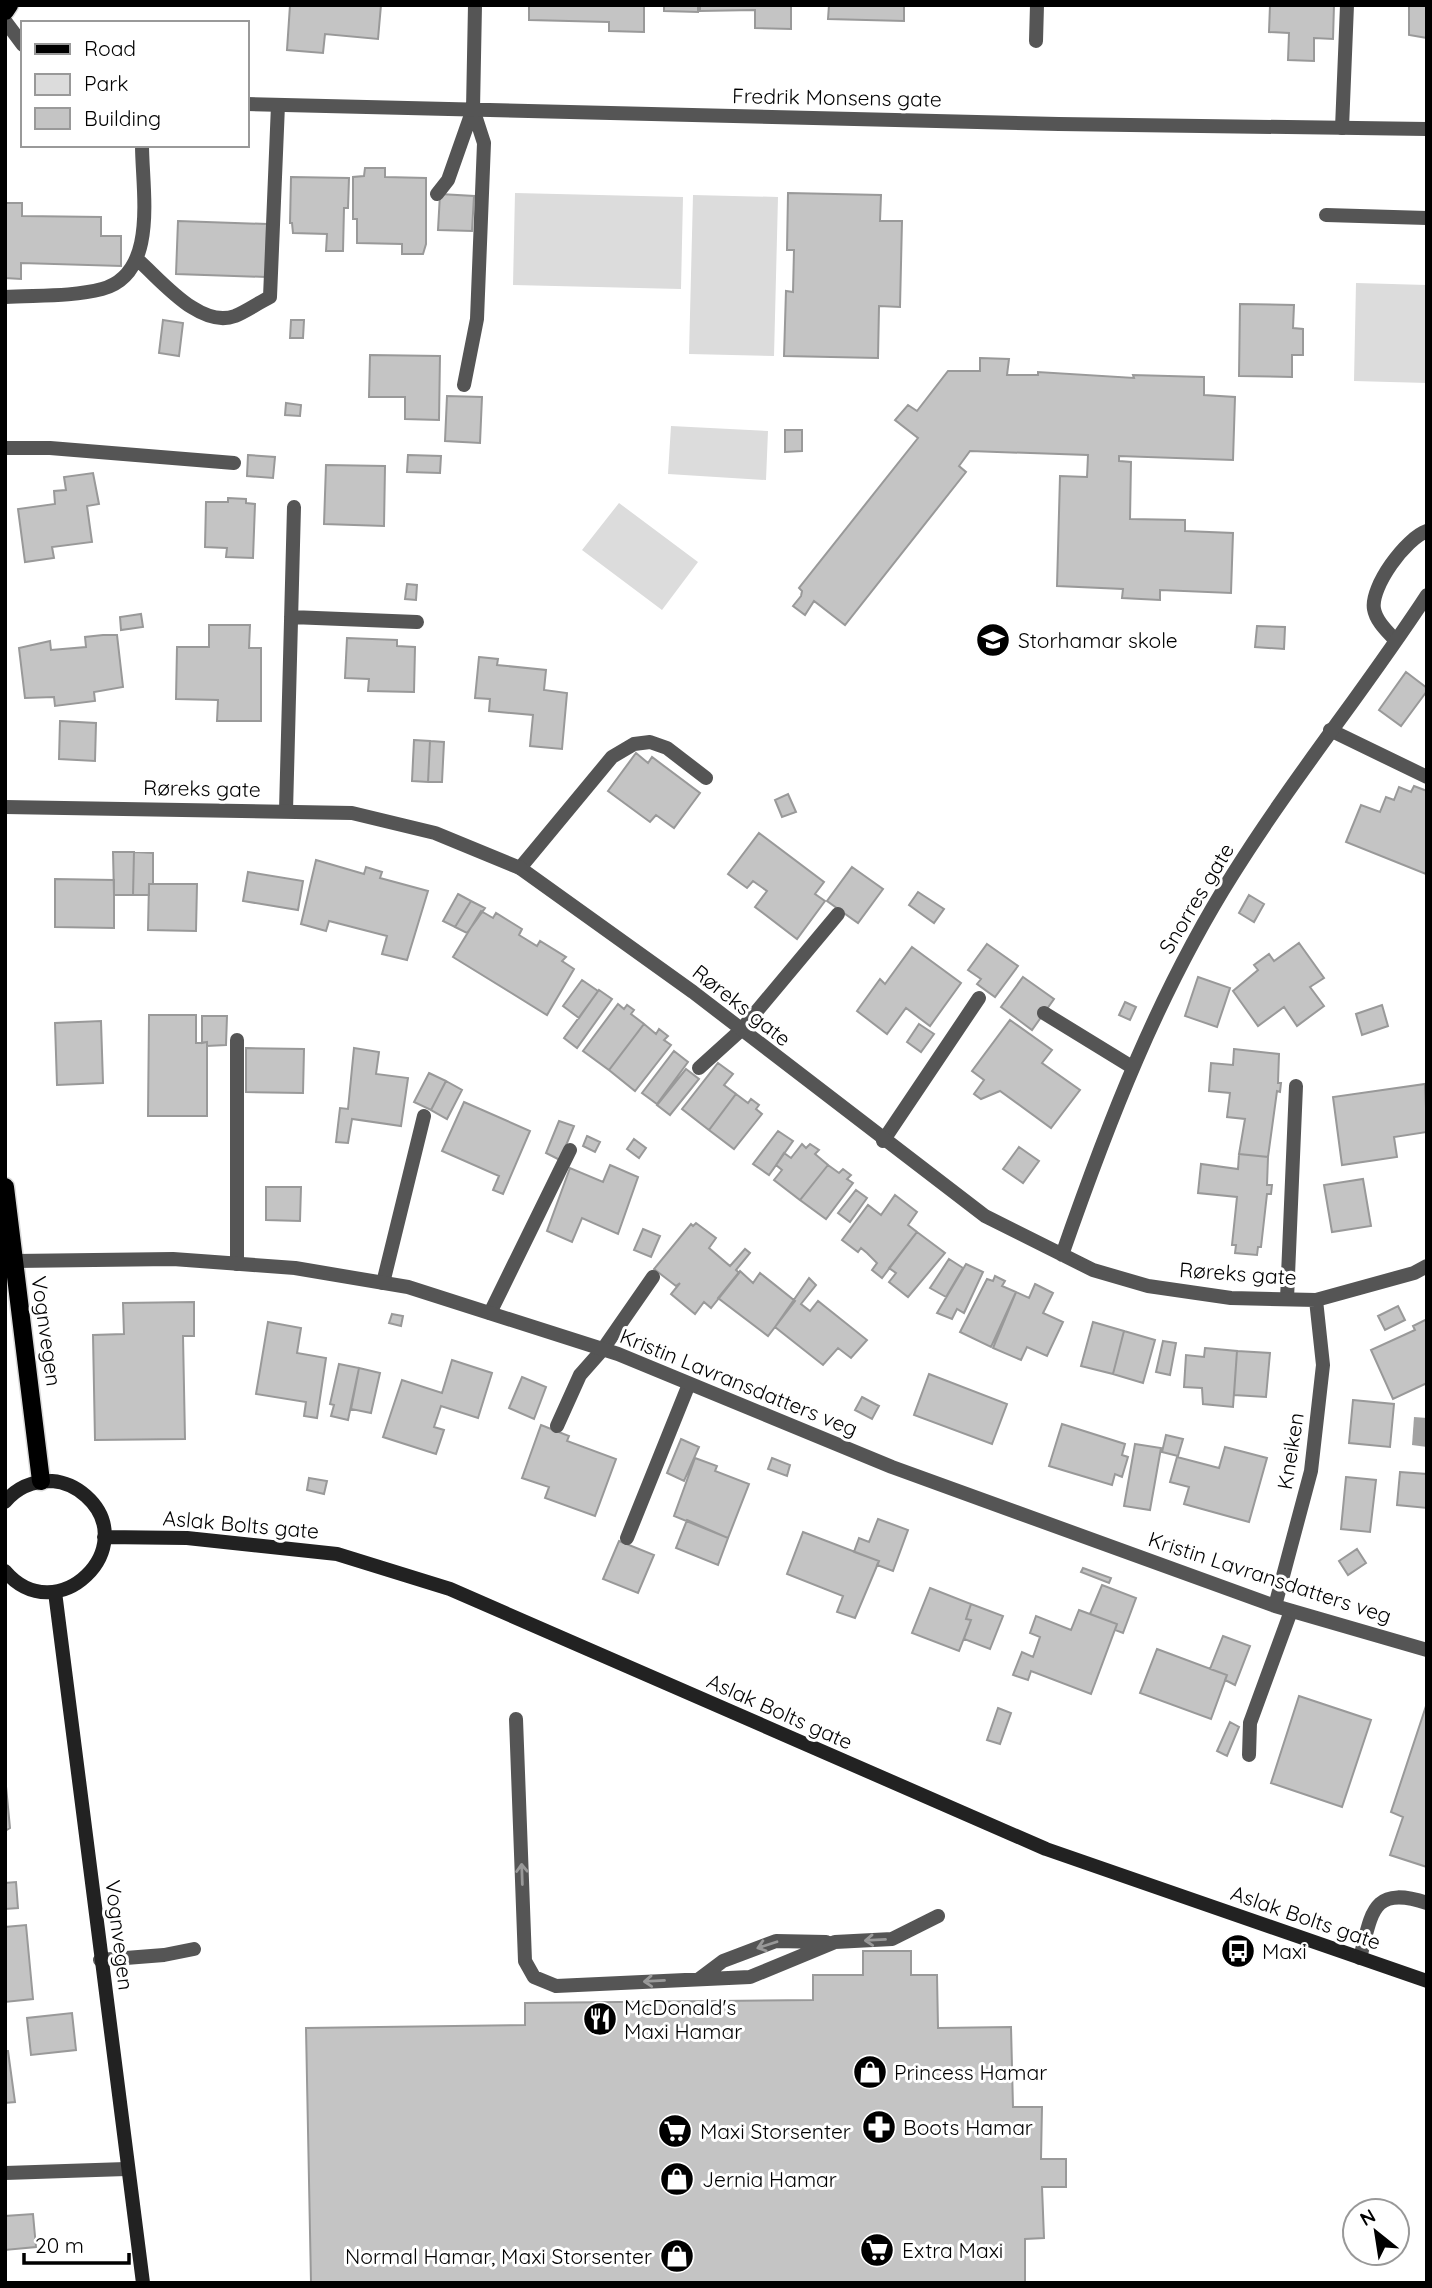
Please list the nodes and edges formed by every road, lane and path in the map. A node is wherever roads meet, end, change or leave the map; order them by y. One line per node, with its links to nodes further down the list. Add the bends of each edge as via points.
1 (9, 5): 5 (main road)
2 (475, 5): 11 (street)
3 (1037, 5): 7 (street)
4 (1347, 5): 12 (street)
5 (5, 11)
6 (5, 20): 8 (street)
7 (1036, 41)
8 (21, 42)
9 (248, 104): 10 (street, Fredrik Monsens gate)
10 (278, 105): 11 (street, Fredrik Monsens gate); 18 (street, via 270,297 233,317 214,318 194,308)
11 (473, 109): 12 (street, Fredrik Monsens gate); 15 (street, via 448,180); 20 (street, via 484,143 477,319)
12 (1342, 128): 13 (street, Fredrik Monsens gate)
13 (1427, 129)
14 (142, 147): 18 (street, via 143,229)
15 (437, 194)
16 (1325, 215): 17 (street)
17 (1427, 218)
18 (138, 260): 19 (street, via 123,280 102,289)
19 (5, 297)
20 (464, 384)
21 (5, 448): 22 (street)
22 (234, 463)
23 (294, 507): 26 (street)
24 (1427, 531): 28 (street, via 1400,553 1374,594 1377,619)
25 (1425, 602): 28 (street, Snorres gate)
26 (291, 617): 27 (street); 33 (street)
27 (417, 622)
28 (1395, 640): 29 (street, Snorres gate)
29 (1330, 730): 30 (street); 40 (street, Snorres gate, via 1232,875 1166,991)
30 (1427, 777)
31 (706, 778): 34 (street, via 667,748 650,742 634,744 612,757)
32 (5, 807): 33 (street, Røreks gate)
33 (286, 811): 34 (street, Røreks gate, via 364,816 435,833)
34 (520, 868): 38 (street, Røreks gate)
35 (838, 914): 38 (street)
36 (979, 998): 44 (street)
37 (1044, 1013): 40 (street)
38 (741, 1030): 41 (street); 44 (street, Røreks gate)
39 (237, 1040): 49 (street)
40 (1132, 1067): 47 (street, Snorres gate)
41 (699, 1068)
42 (1296, 1086): 53 (street)
43 (424, 1116): 52 (street)
44 (883, 1140): 47 (street, Røreks gate, via 985,1216)
45 (570, 1150): 55 (street)
46 (5, 1187): 48 (main road, Vognvegen)
47 (1062, 1255): 53 (street, Røreks gate, via 1093,1270 1148,1286 1231,1298)
48 (15, 1261): 49 (street, Kristin Lavransdatters veg, via 173,1259); 59 (main road, Vognvegen)
49 (237, 1264): 52 (street, Kristin Lavransdatters veg, via 295,1268)
50 (1427, 1266): 54 (street, Røreks gate)
51 (653, 1277): 56 (street)
52 (383, 1283): 55 (street, Kristin Lavransdatters veg)
53 (1287, 1299): 54 (street, Røreks gate)
54 (1316, 1300): 65 (street, Kneiken, via 1323,1365 1311,1471)
55 (490, 1313): 56 (street, Kristin Lavransdatters veg)
56 (603, 1349): 57 (street, Kristin Lavransdatters veg); 58 (street, via 580,1375)
57 (689, 1384): 62 (street); 65 (street, Kristin Lavransdatters veg, via 892,1466)
58 (557, 1426)
59 (41, 1481): 60 (main road, via 25,1486); 61 (main road, via 60,1481 92,1501)
60 (5, 1502)
61 (104, 1537): 64 (main road, via 102,1553 85,1579); 74 (main road, Aslak Bolts gate, via 187,1538 337,1555 450,1589 1046,1849)
62 (626, 1538)
63 (5, 1571): 64 (main road, via 21,1585)
64 (55, 1592): 75 (main road, Vognvegen)
65 (1275, 1606): 66 (street, Kristin Lavransdatters veg)
66 (1291, 1611): 67 (street, Kristin Lavransdatters veg); 69 (street, via 1250,1723)
67 (1427, 1650)
68 (516, 1719): 76 (street, one-way to 68, via 556,1986 534,1977 525,1961)
69 (1249, 1755)
70 (1427, 1903): 74 (street, via 1389,1896 1378,1905)
71 (938, 1916): 72 (street, one-way to 72, via 892,1939)
72 (835, 1942): 76 (street, via 750,1977); 76 (street, one-way to 76, via 776,1941 723,1961)
73 (194, 1949): 75 (street)
74 (1360, 1958): 77 (main road, Aslak Bolts gate)
75 (100, 1959): 78 (main road, Vognvegen)
76 (698, 1979)
77 (1427, 1981)
78 (126, 2169): 79 (street); 80 (main road, Vognvegen)
79 (5, 2173)
80 (143, 2283)

